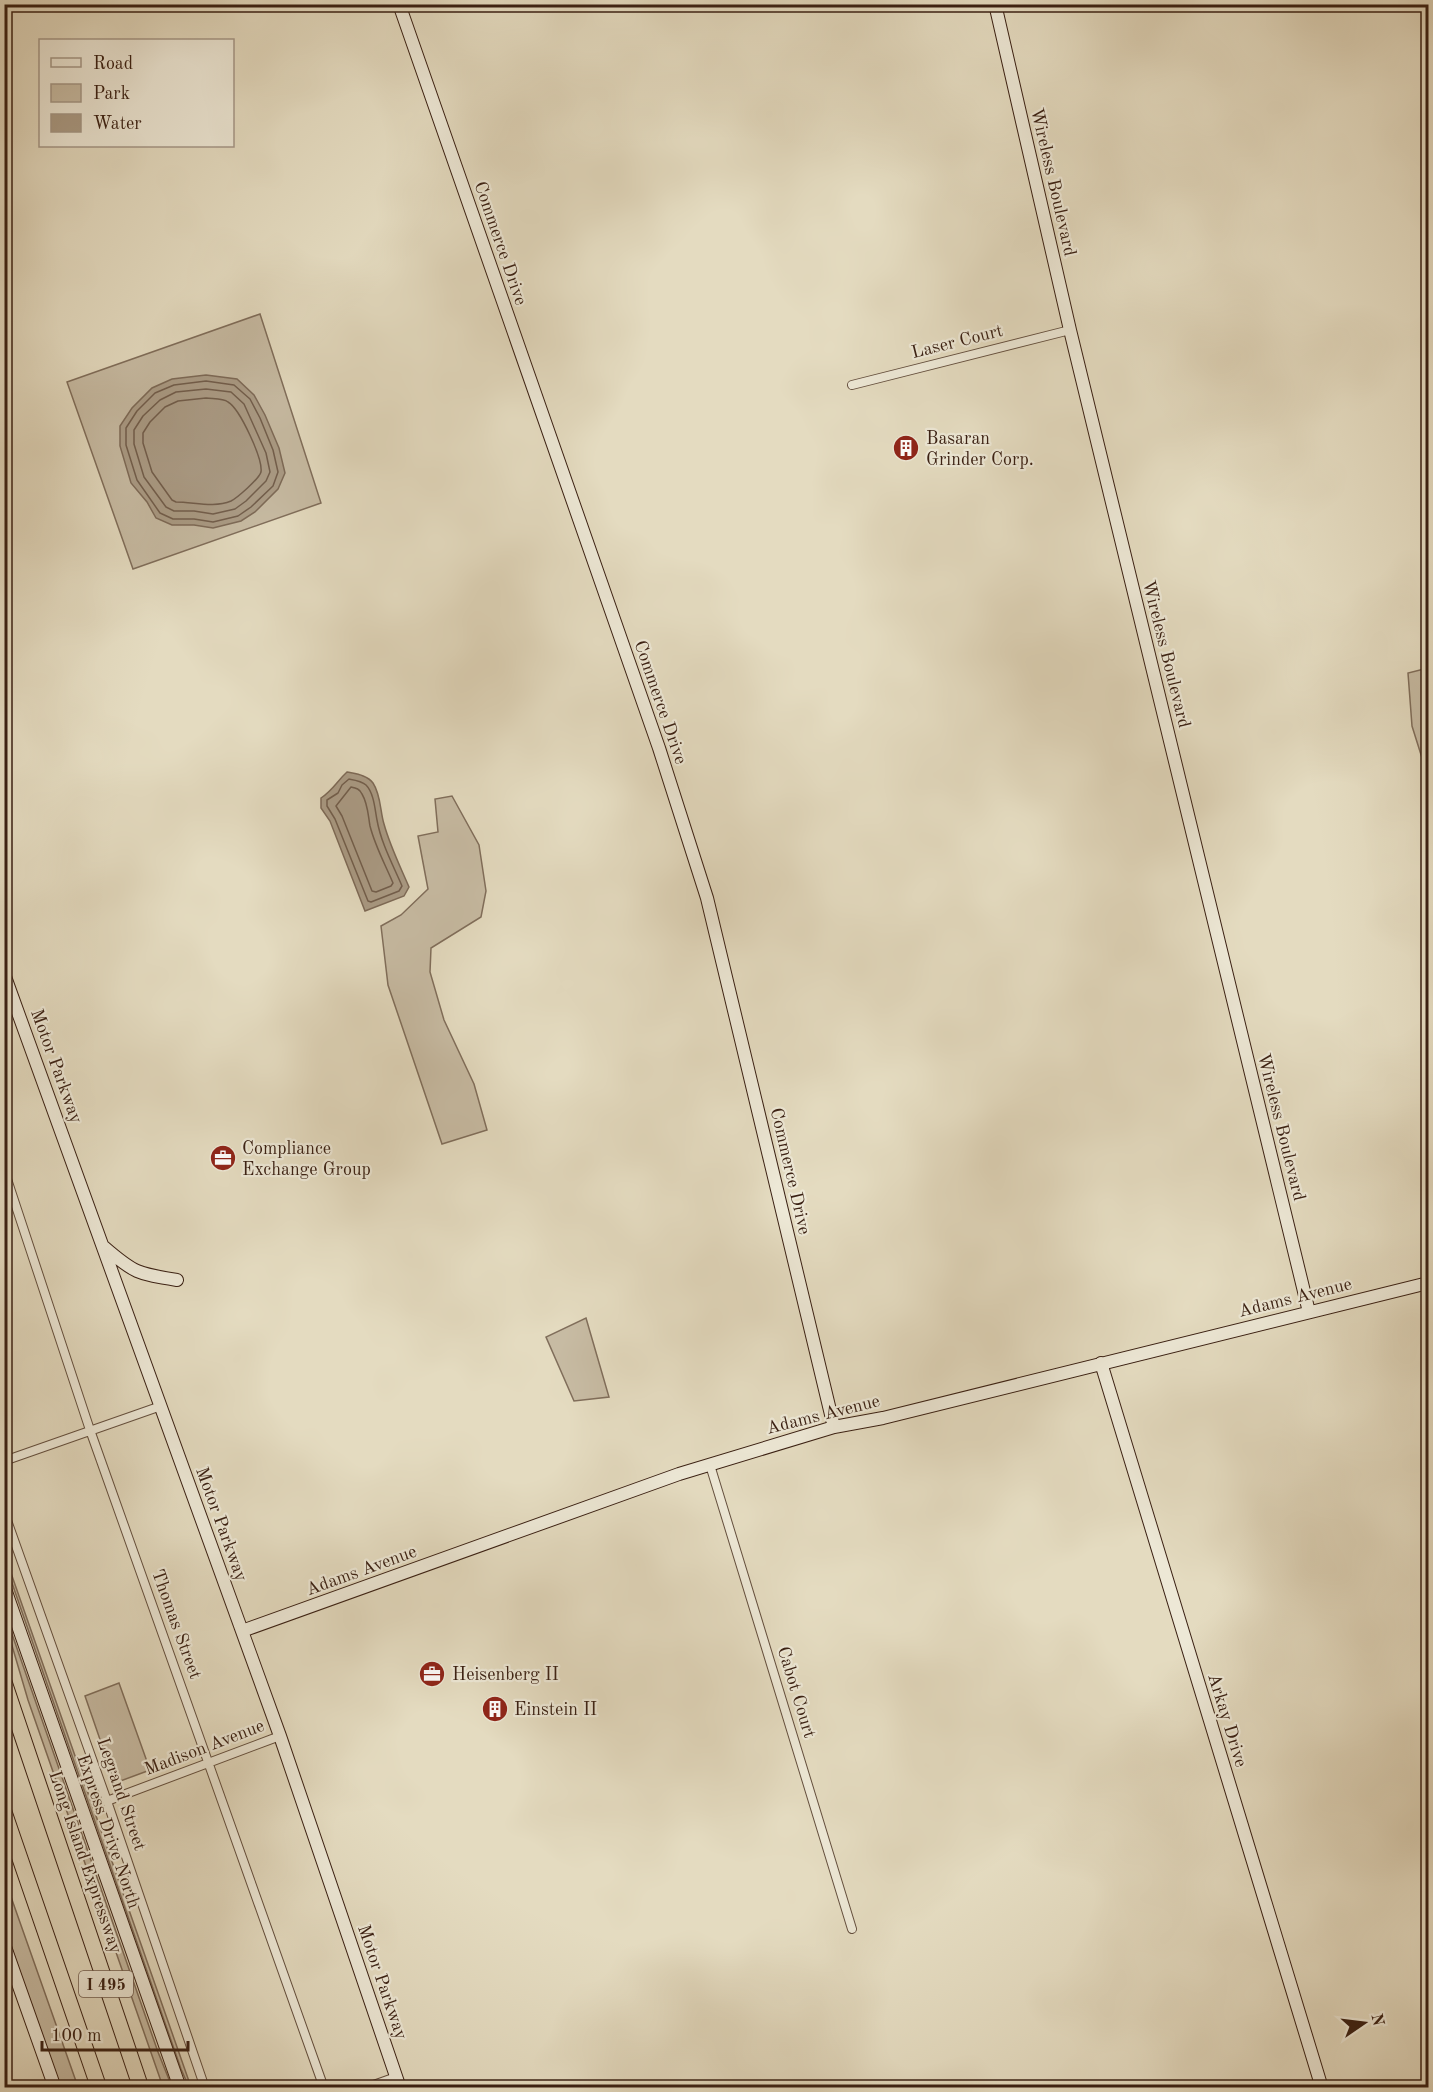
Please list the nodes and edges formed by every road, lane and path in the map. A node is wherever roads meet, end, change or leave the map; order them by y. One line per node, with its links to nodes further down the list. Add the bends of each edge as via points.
1 (399, 4): 13 (street, Commerce Drive, via 659,748 707,898)
2 (995, 4): 3 (street, Wireless Boulevard)
3 (1070, 330): 4 (street, Laser Court); 10 (street, Wireless Boulevard)
4 (852, 385)
5 (4, 974): 7 (street, Motor Parkway)
6 (4, 1170): 14 (street, Thomas Street)
7 (103, 1246): 8 (street, via 137,1273); 12 (street, Motor Parkway)
8 (177, 1280)
9 (1428, 1283): 10 (street, Adams Avenue)
10 (1309, 1312): 11 (street, Adams Avenue)
11 (1101, 1363): 13 (street, Adams Avenue); 35 (street, Arkay Drive)
12 (160, 1406): 14 (street); 19 (street, Motor Parkway)
13 (834, 1427): 16 (street, Adams Avenue)
14 (90, 1430): 15 (street); 22 (street, Thomas Street)
15 (4, 1461)
16 (710, 1465): 19 (street, Adams Avenue); 25 (street, Cabot Court)
17 (4, 1512): 23 (street, Legrand Street)
18 (4, 1586): 31 (street, Express Drive North)
19 (242, 1631): 21 (street, Motor Parkway)
20 (4, 1682): 30 (highway, Long Island Expressway / I 495)
21 (280, 1736): 22 (street, Madison Avenue); 27 (street, Motor Parkway)
22 (209, 1762): 23 (street, Madison Avenue); 33 (street, Thomas Street)
23 (107, 1801): 32 (street, Legrand Street)
24 (4, 1812): 29 (highway, I 495)
25 (852, 1929)
26 (4, 1944): 28 (street)
27 (398, 2082): 34 (street)
28 (55, 2088)
29 (99, 2088)
30 (141, 2088)
31 (180, 2088)
32 (205, 2088)
33 (324, 2088)
34 (365, 2088)
35 (1322, 2088)

